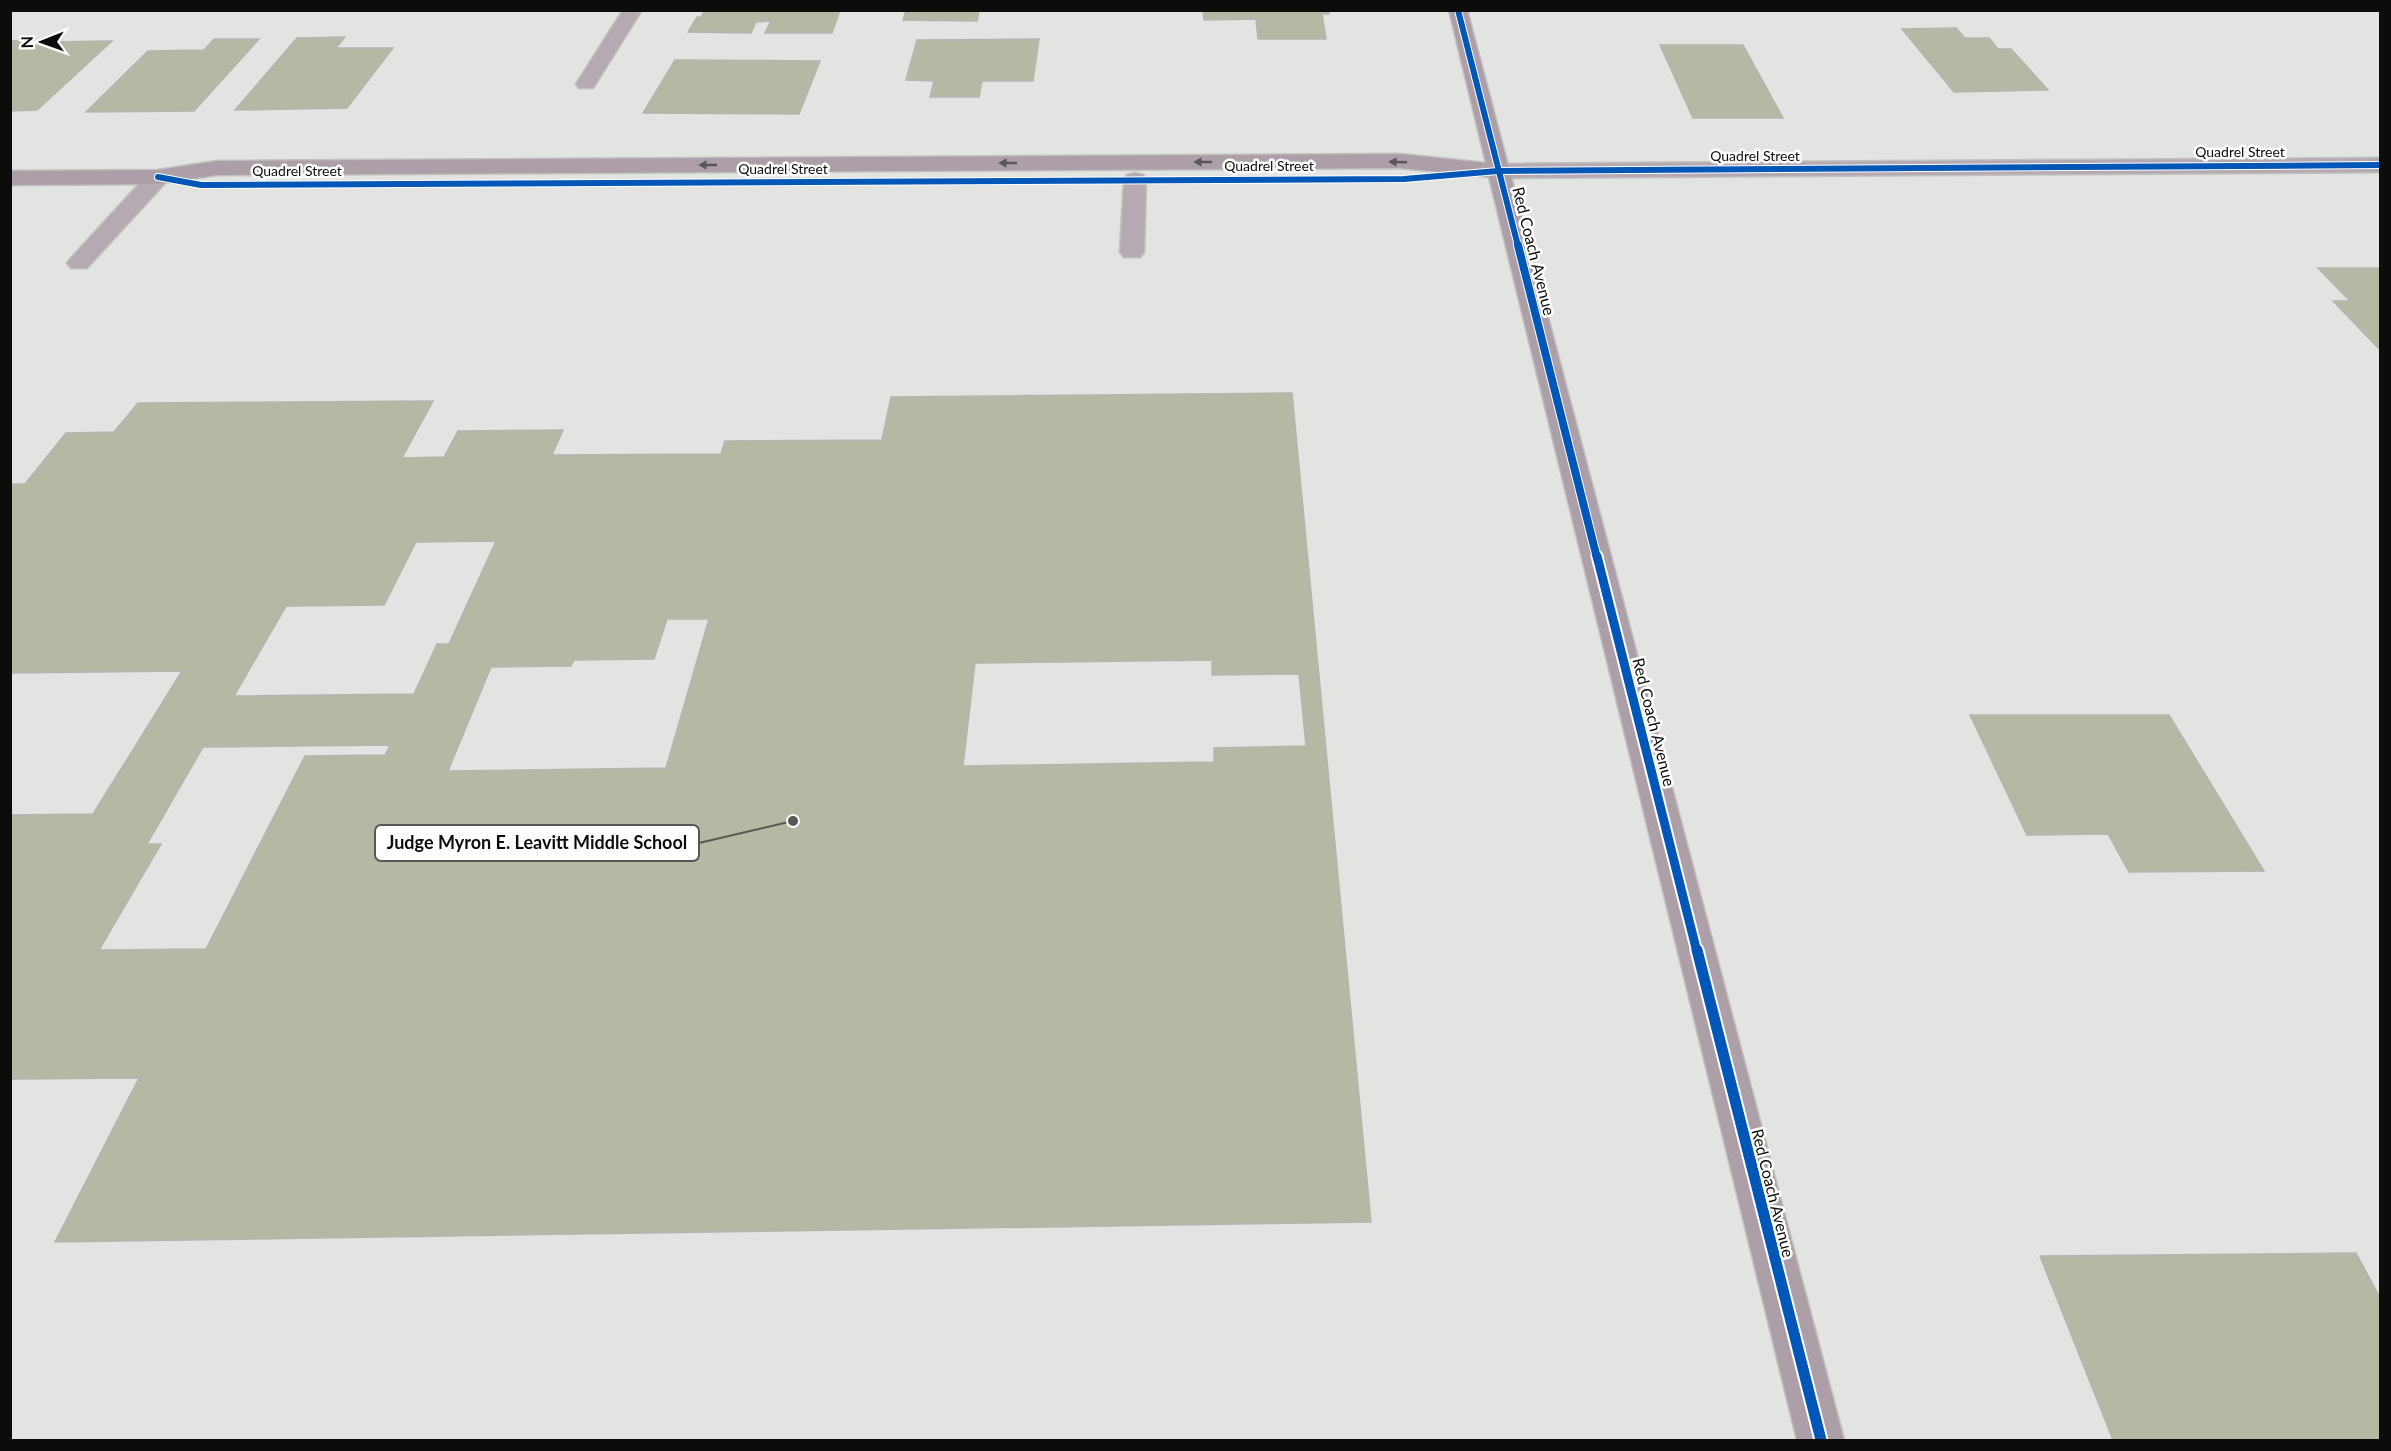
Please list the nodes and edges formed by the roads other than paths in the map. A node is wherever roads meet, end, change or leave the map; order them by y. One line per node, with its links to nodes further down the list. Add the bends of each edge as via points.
1 (633, 10): 3 (street)
2 (1458, 10): 5 (street, Red Coach Avenue)
3 (586, 84)
4 (2380, 165): 5 (street, Quadrel Street)
5 (1498, 171): 6 (street, Quadrel Street, via 1404,179); 11 (street, Red Coach Avenue)
6 (1135, 172): 7 (street, Quadrel Street, via 201,185); 9 (street)
7 (158, 177): 8 (street, Quadrel Street); 10 (street)
8 (10, 178)
9 (1132, 252)
10 (79, 263)
11 (1821, 1440)

